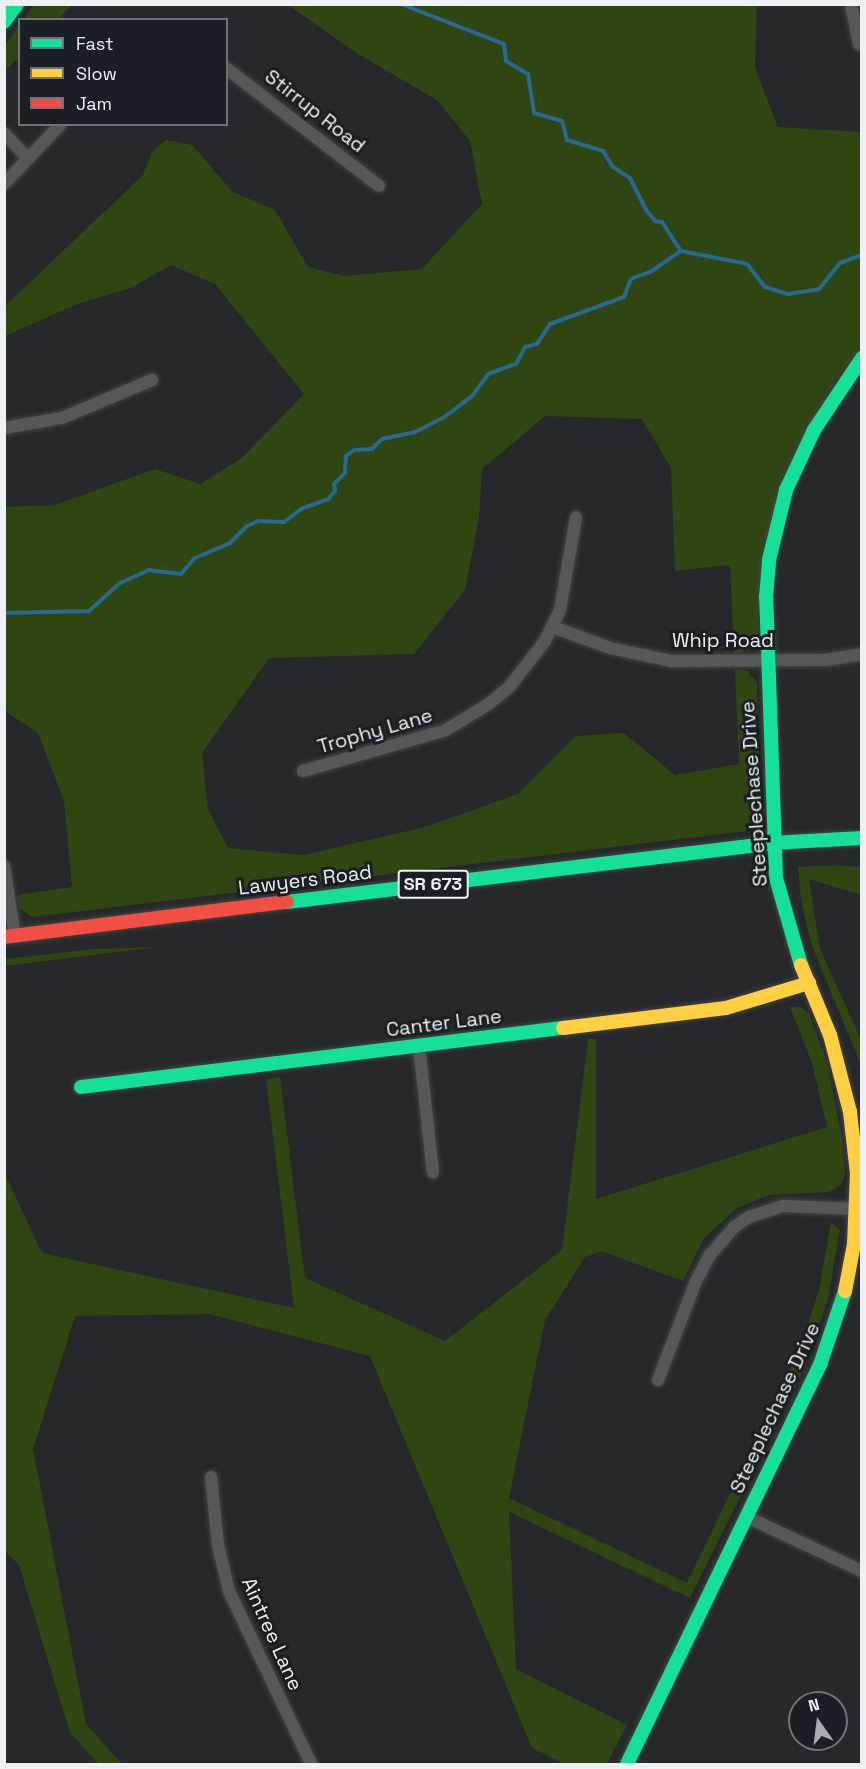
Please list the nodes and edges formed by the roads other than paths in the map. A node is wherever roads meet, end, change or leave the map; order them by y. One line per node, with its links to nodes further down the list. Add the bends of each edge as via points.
1 (17, 4): 3 (street)
2 (851, 4): 4 (street)
3 (4, 22)
4 (859, 45)
5 (228, 70): 10 (street, Stirrup Road)
6 (59, 126): 8 (street)
7 (4, 133): 8 (street)
8 (28, 159): 9 (street)
9 (4, 184)
10 (379, 186)
11 (861, 358): 17 (street, Steeplechase Drive, via 814,430 786,490 769,560)
12 (152, 380): 13 (street, via 63,418)
13 (4, 428)
14 (576, 518): 15 (street, Trophy Lane, via 565,591)
15 (553, 627): 17 (street, Whip Road, via 610,648 670,661); 18 (street, Trophy Lane, via 518,676 470,717 422,740)
16 (861, 654): 17 (street, Whip Road, via 825,660)
17 (765, 659): 20 (street, Steeplechase Drive)
18 (303, 771)
19 (861, 838): 20 (street, Lawyers Road / SR 673)
20 (772, 843): 22 (street, Lawyers Road / SR 673); 23 (street, Steeplechase Drive, via 783,912)
21 (4, 866): 22 (street)
22 (10, 937)
23 (809, 983): 24 (street, Canter Lane, via 726,1008); 26 (street, Steeplechase Drive)
24 (419, 1046): 25 (street, Canter Lane); 27 (street)
25 (81, 1087)
26 (856, 1110): 28 (street, Steeplechase Drive)
27 (433, 1172)
28 (856, 1209): 29 (street, via 783,1206 749,1217 734,1227 700,1273); 31 (street, Steeplechase Drive, via 848,1280 832,1333)
29 (657, 1380)
30 (212, 1478): 33 (street, Aintree Lane, via 218,1545 229,1591)
31 (747, 1517): 32 (street); 34 (street, Steeplechase Drive)
32 (861, 1571)
33 (312, 1764)
34 (627, 1764)

